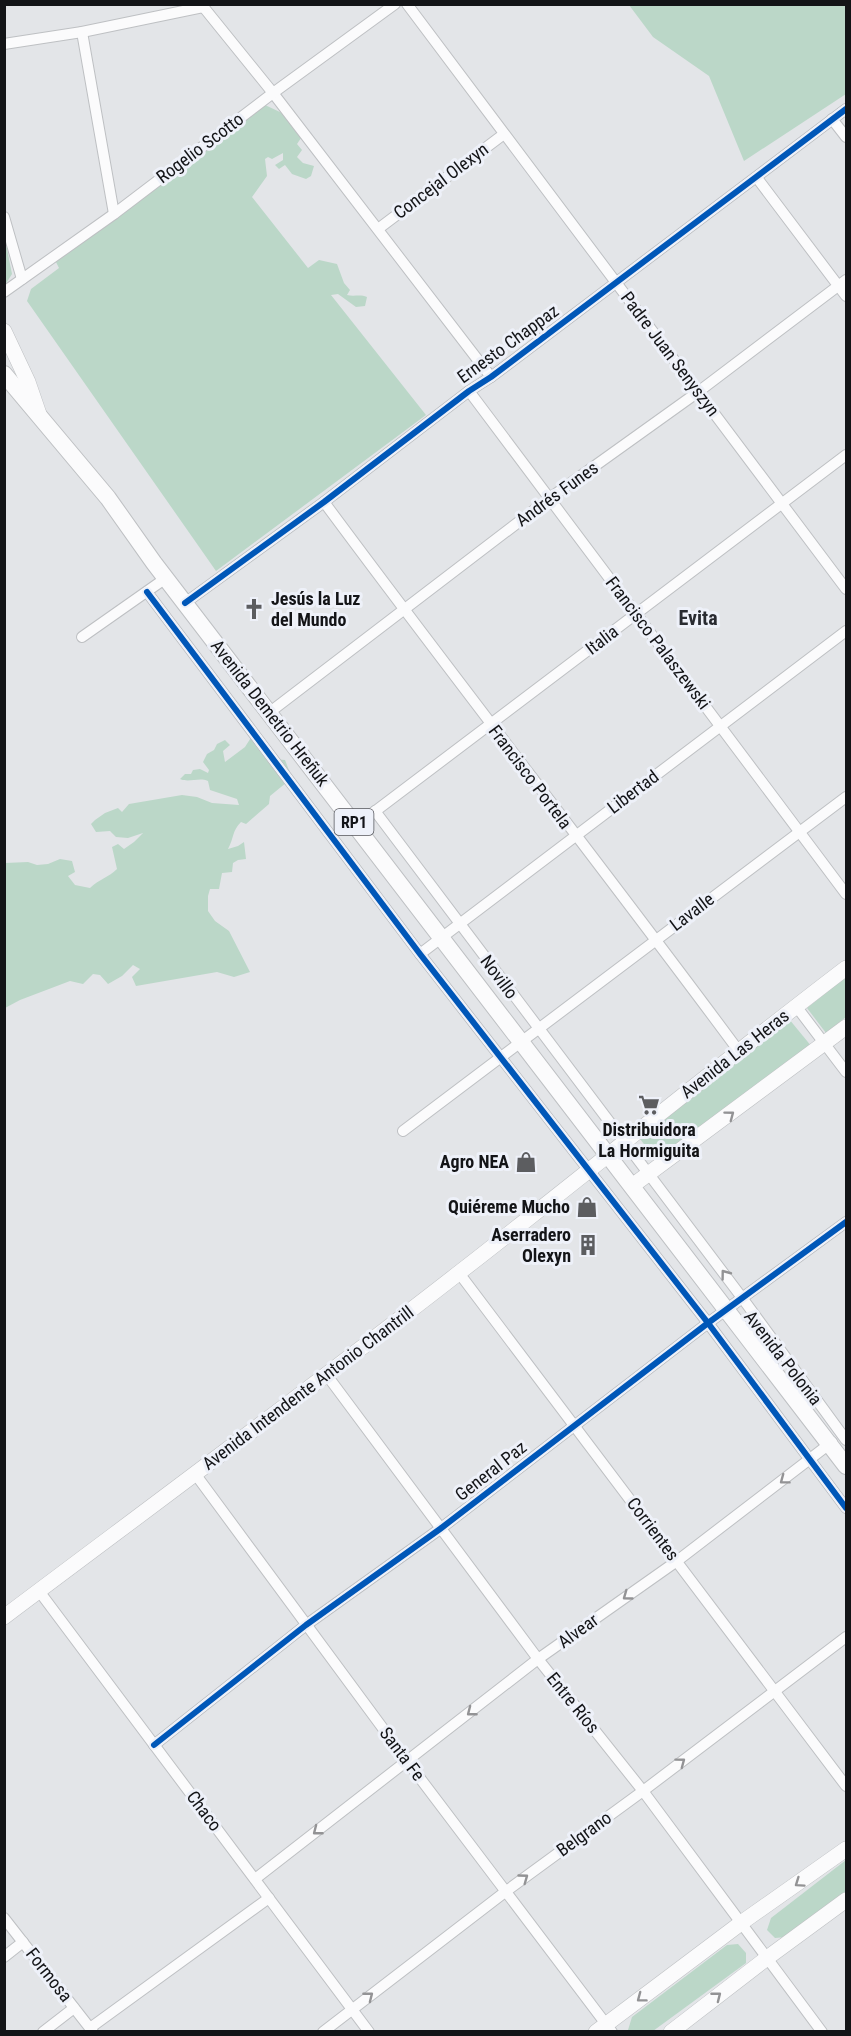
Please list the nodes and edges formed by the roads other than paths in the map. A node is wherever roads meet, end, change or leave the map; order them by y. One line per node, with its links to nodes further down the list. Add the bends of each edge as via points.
1 (395, 4): 6 (street, Rogelio Scotto)
2 (407, 4): 9 (street, Padre Juan Senyszyn)
3 (202, 6): 4 (street); 6 (street)
4 (82, 32): 5 (street); 12 (street)
5 (4, 44)
6 (273, 93): 12 (street, Rogelio Scotto); 14 (street)
7 (846, 108): 8 (street, Ernesto Chappaz)
8 (832, 119): 10 (street); 11 (street, Ernesto Chappaz)
9 (504, 134): 14 (street, Concejal Olexyn); 16 (street, Padre Juan Senyszyn)
10 (846, 137)
11 (758, 178): 16 (street, Ernesto Chappaz); 17 (street)
12 (114, 214): 15 (street, Rogelio Scotto)
13 (4, 217): 15 (street)
14 (378, 229): 22 (street)
15 (22, 279): 18 (street, Rogelio Scotto)
16 (616, 282): 22 (street, Ernesto Chappaz); 24 (street, Padre Juan Senyszyn)
17 (842, 283): 19 (street); 24 (street, Andrés Funes)
18 (4, 292)
19 (846, 296)
20 (4, 331): 25 (main road, RP1)
21 (4, 374): 25 (main road, Avenida Demetrio Hreñuk)
22 (491, 377): 23 (street, Ernesto Chappaz)
23 (469, 391): 27 (street, Francisco Palaszewski); 28 (street, Ernesto Chappaz)
24 (699, 392): 27 (street, Andrés Funes); 29 (street, Padre Juan Senyszyn)
25 (40, 415): 30 (main road, Avenida Demetrio Hreñuk / RP1, via 108,498)
26 (846, 455): 29 (street, Italia)
27 (550, 498): 34 (street, Andrés Funes); 35 (street, Francisco Palaszewski)
28 (324, 502): 33 (street, Ernesto Chappaz); 34 (street, Francisco Portela)
29 (782, 504): 31 (street, Padre Juan Senyszyn); 35 (street, Italia)
30 (166, 578): 32 (street); 33 (main road, Avenida Demetrio Hreñuk / RP1)
31 (846, 589)
32 (147, 592): 37 (street); 50 (street)
33 (185, 603): 38 (main road, Avenida Demetrio Hreñuk / RP1)
34 (404, 610): 38 (street, Andrés Funes); 39 (street, Francisco Portela)
35 (636, 614): 39 (street, Italia); 40 (street, Francisco Palaszewski)
36 (846, 631): 40 (street, Libertad)
37 (82, 637)
38 (270, 712): 43 (main road, Avenida Demetrio Hreñuk / RP1)
39 (490, 724): 42 (street, Italia); 45 (street, Francisco Portela)
40 (720, 726): 44 (street, Francisco Palaszewski); 45 (street, Libertad)
41 (846, 797): 44 (street, Lavalle)
42 (375, 811): 43 (street, Italia); 47 (street, Novillo)
43 (357, 825): 48 (main road, Avenida Demetrio Hreñuk / RP1)
44 (798, 832): 46 (street, Francisco Palaszewski); 49 (street, Lavalle)
45 (575, 836): 47 (street, Libertad); 49 (street, Francisco Portela)
46 (846, 894)
47 (459, 924): 48 (street, Libertad); 54 (street, Novillo)
48 (441, 938): 50 (street, Libertad); 55 (main road, Avenida Demetrio Hreñuk / RP1)
49 (656, 939): 54 (street, Lavalle); 57 (street, Francisco Portela)
50 (420, 954): 58 (street)
51 (846, 968): 52 (main road, Avenida Las Heras)
52 (796, 1006): 56 (street); 57 (main road, Avenida Las Heras)
53 (846, 1027): 56 (main road)
54 (538, 1029): 55 (street, Lavalle); 61 (street, Novillo)
55 (520, 1042): 58 (street, Lavalle); 62 (main road, Avenida Demetrio Hreñuk / RP1)
56 (825, 1044): 59 (street); 64 (main road, one-way to 56)
57 (738, 1050): 61 (main road, Avenida Las Heras)
58 (501, 1056): 60 (street, Lavalle); 63 (street)
59 (846, 1072)
60 (403, 1131)
61 (624, 1142): 62 (main road, Avenida Las Heras); 64 (street, Avenida Polonia)
62 (608, 1156): 63 (main road, Avenida Intendente Antonio Chantrill); 65 (main road, Avenida Polonia / RP1)
63 (589, 1171): 67 (main road, Avenida Intendente Antonio Chantrill); 70 (street)
64 (649, 1175): 65 (main road); 68 (street, Avenida Polonia, one-way to 64)
65 (632, 1186): 69 (main road, Avenida Polonia / RP1)
66 (846, 1222): 68 (street, General Paz)
67 (459, 1272): 71 (main road, Avenida Intendente Antonio Chantrill); 72 (street, Corrientes)
68 (743, 1299): 69 (street, General Paz); 73 (street, Avenida Polonia)
69 (727, 1310): 70 (street, General Paz); 73 (main road, Avenida Polonia / RP1)
70 (708, 1323): 72 (street, General Paz); 74 (street)
71 (326, 1374): 76 (main road, Avenida Intendente Antonio Chantrill); 78 (street, Entre Ríos)
72 (575, 1426): 78 (street, General Paz); 79 (street, Corrientes)
73 (841, 1437): 74 (street, Alvear); 75 (main road, Avenida Polonia / RP1)
74 (811, 1459): 77 (street); 79 (street, Alvear, one-way to 79)
75 (846, 1466)
76 (196, 1474): 80 (main road, Avenida Intendente Antonio Chantrill); 82 (street, Santa Fe)
77 (846, 1508)
78 (440, 1529): 82 (street, General Paz); 84 (street, Entre Ríos)
79 (676, 1560): 84 (street, Alvear, one-way to 84); 85 (street, Corrientes)
80 (39, 1590): 81 (main road, Avenida Intendente Antonio Chantrill); 86 (street, Chaco)
81 (4, 1617)
82 (306, 1625): 86 (street, General Paz); 87 (street, Santa Fe)
83 (846, 1637): 85 (street, Belgrano)
84 (538, 1659): 87 (street, Alvear, one-way to 87); 89 (street, Entre Ríos)
85 (776, 1692): 88 (street, Corrientes); 89 (street, Belgrano, one-way to 85)
86 (154, 1745): 91 (street, Chaco)
87 (407, 1761): 91 (street, Alvear, one-way to 91); 92 (street, Santa Fe)
88 (846, 1786)
89 (643, 1791): 92 (street, Belgrano, one-way to 89); 96 (street, Entre Ríos)
90 (846, 1849): 96 (main road, one-way to 96)
91 (255, 1879): 93 (street, Chaco)
92 (505, 1892): 101 (street, Belgrano, one-way to 92); 102 (street, Santa Fe)
93 (269, 1898): 101 (street, Chaco); 103 (street)
94 (846, 1900): 99 (main road)
95 (4, 1918): 97 (street, Formosa)
96 (741, 1923): 99 (street, Entre Ríos); 102 (main road, one-way to 102)
97 (23, 1942): 98 (street); 100 (street, Formosa)
98 (4, 1957)
99 (766, 1958): 107 (main road, one-way to 99); 108 (street, Entre Ríos)
100 (74, 2008): 103 (street, Formosa); 104 (street)
101 (353, 2009): 105 (street, Belgrano); 106 (street, Chaco)
102 (605, 2029)
103 (91, 2030)
104 (43, 2031)
105 (323, 2031)
106 (369, 2031)
107 (671, 2031)
108 (822, 2031)

